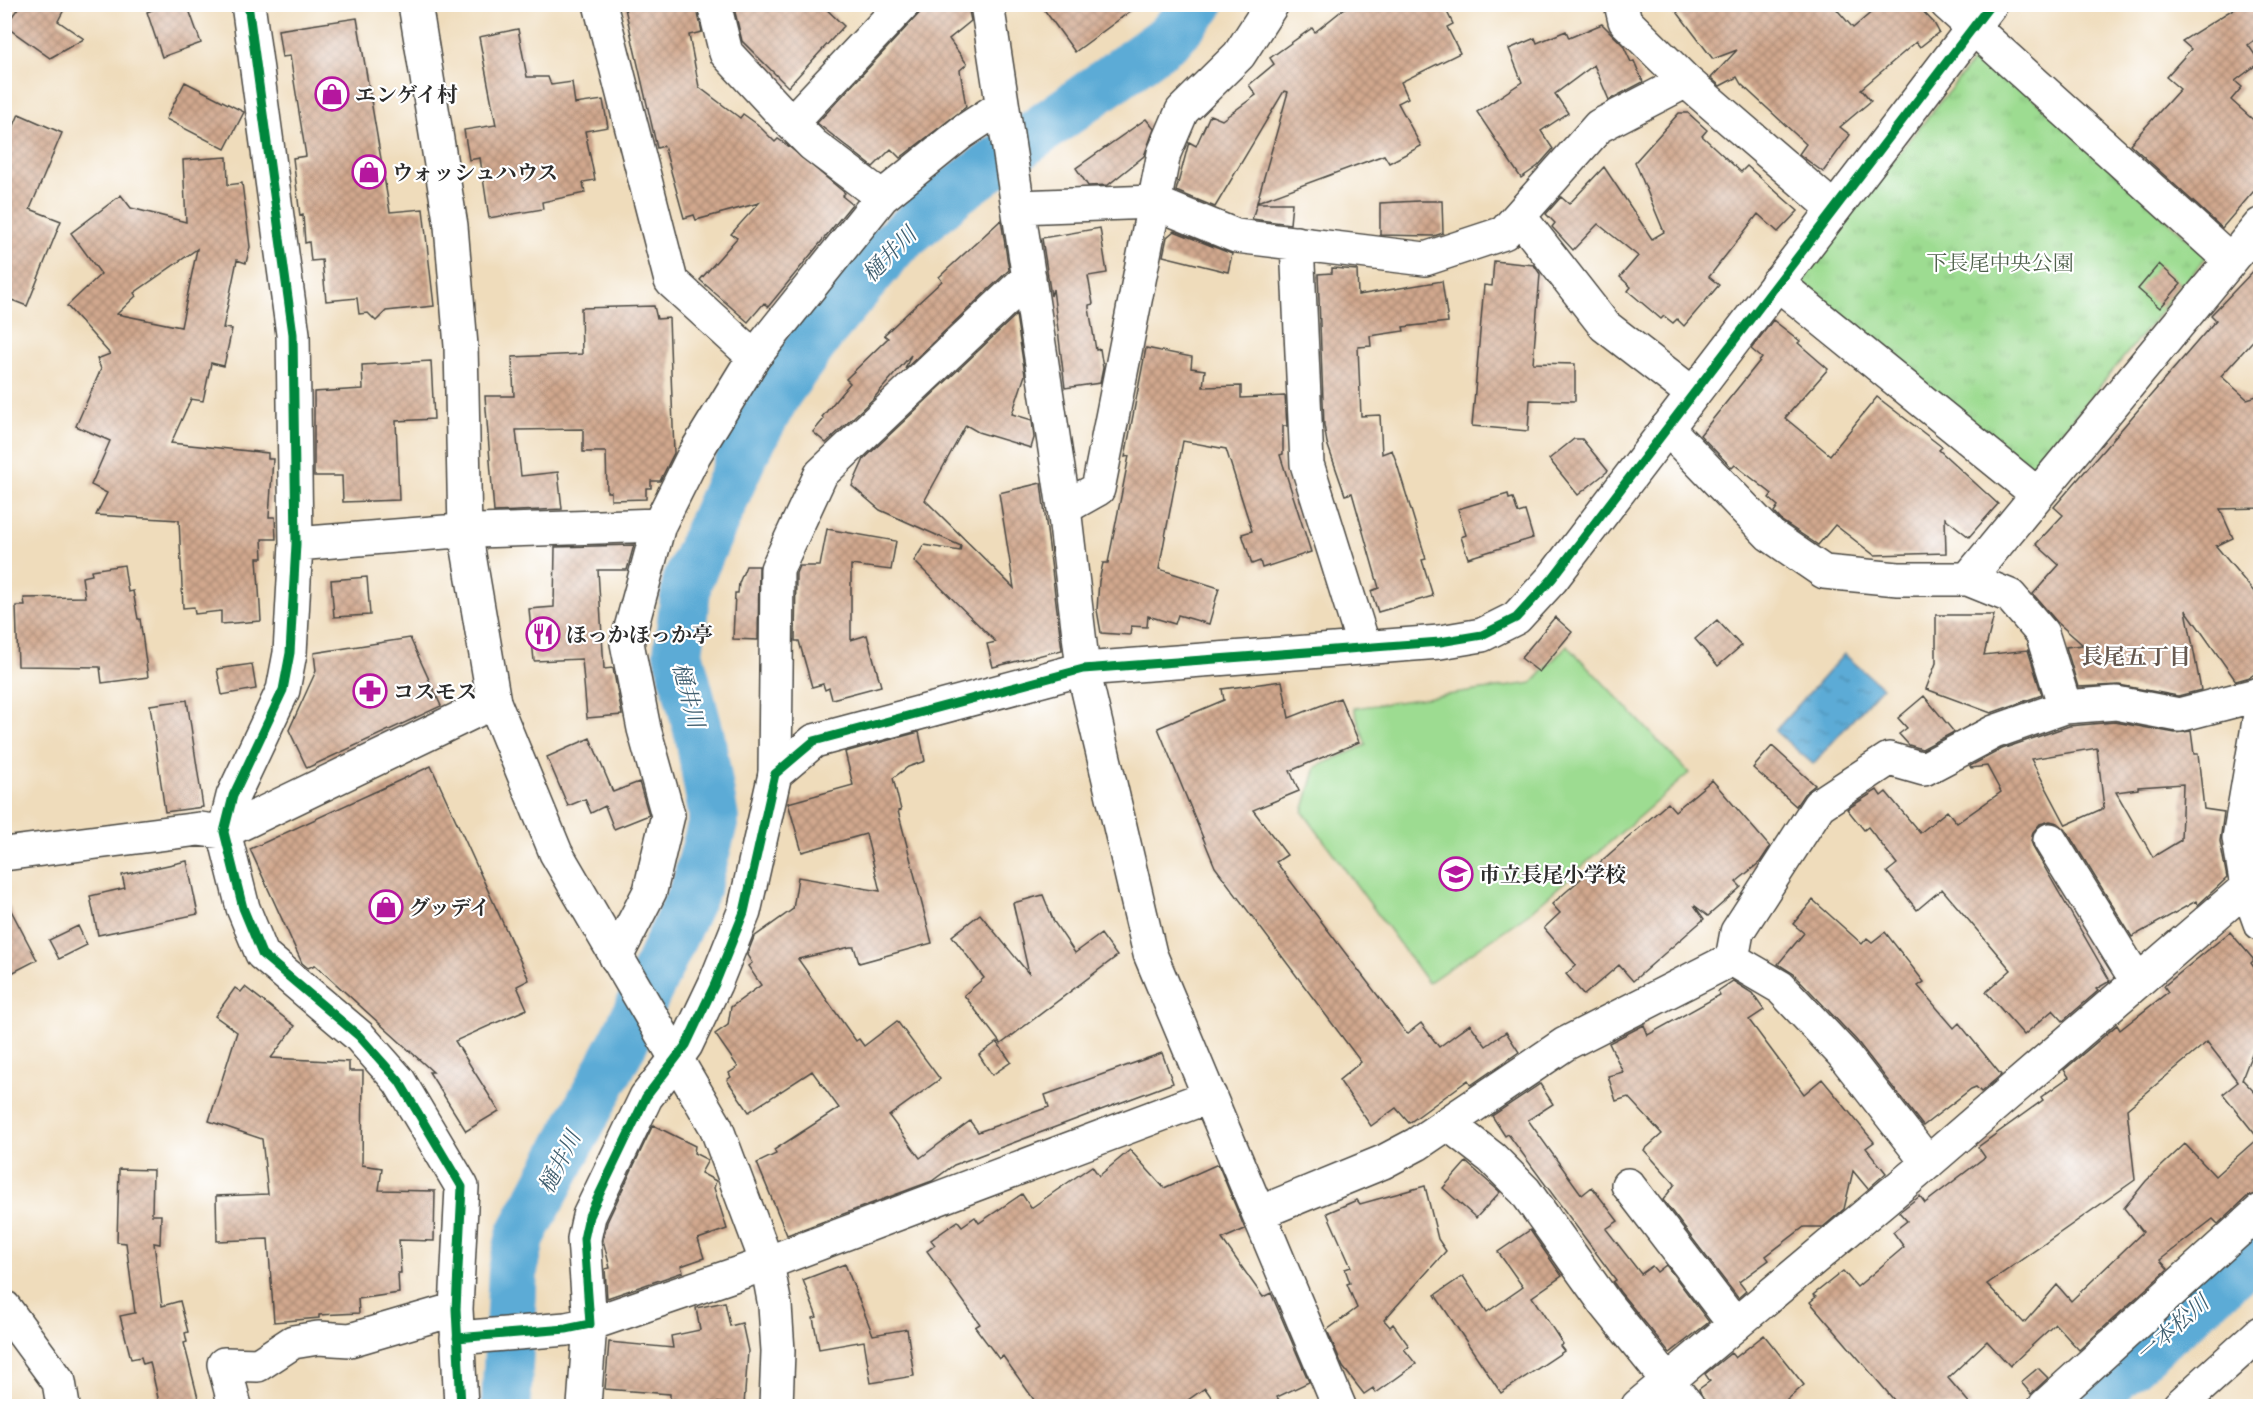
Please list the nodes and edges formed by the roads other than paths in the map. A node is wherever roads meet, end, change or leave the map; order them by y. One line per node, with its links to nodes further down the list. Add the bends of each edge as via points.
1 (248, 4): 31 (street, via 293,334)
2 (415, 4): 30 (street, via 451,226 461,346)
3 (600, 4): 24 (street, via 671,281)
4 (714, 4): 13 (street, via 726,53)
5 (903, 4): 13 (street)
6 (987, 4): 12 (street)
7 (1272, 4): 16 (street, via 1239,55 1182,111 1164,153)
8 (1621, 4): 11 (street, via 1625,21)
9 (1947, 4): 10 (street)
10 (1981, 16): 17 (street); 21 (street)
11 (1686, 81): 17 (street); 18 (street, via 1599,126)
12 (1003, 115): 14 (street, via 961,133); 15 (street)
13 (791, 123): 14 (street, via 813,145)
14 (882, 197): 24 (street)
15 (1016, 197): 16 (street); 22 (street)
16 (1154, 202): 20 (street, via 1236,236); 28 (street, via 1098,489)
17 (1834, 209): 23 (street)
18 (1519, 216): 20 (street, via 1504,233 1425,259); 25 (street, via 1605,326)
19 (2260, 225): 21 (street)
20 (1297, 243): 33 (street, via 1307,464)
21 (2230, 260): 27 (street)
22 (1029, 277): 28 (street); 39 (street, via 821,474 777,569)
23 (1778, 283): 25 (street); 27 (street)
24 (754, 357): 29 (street, via 694,454)
25 (1693, 394): 26 (street)
26 (1667, 428): 32 (street, via 1770,535 1824,572 1898,579); 33 (street, via 1552,579 1516,618 1482,635)
27 (2037, 494): 32 (street)
28 (1064, 508): 34 (street)
29 (659, 525): 30 (street); 45 (street, via 627,642 644,729 668,815 650,891)
30 (465, 531): 31 (street); 36 (street)
31 (296, 544): 40 (street, via 291,653 284,690 233,795)
32 (1968, 579): 37 (street, via 2010,596 2042,633)
33 (1364, 647): 34 (street)
34 (1083, 669): 39 (street, via 814,741); 49 (street, via 1150,954)
35 (2260, 694): 37 (street, via 2179,715 2116,703)
36 (494, 702): 40 (street); 45 (street, via 556,853)
37 (2065, 707): 46 (street, via 1994,732 1924,769 1889,759 1819,805 1737,932)
38 (2260, 715): 43 (street, via 2239,838)
39 (775, 774): 48 (street, via 744,912 715,984)
40 (224, 832): 42 (street, via 199,829); 59 (street, via 243,908 262,954 359,1036 399,1081 462,1187)
41 (2050, 840): 47 (street)
42 (4, 854)
43 (2254, 882): 44 (street); 47 (street)
44 (2260, 923)
45 (616, 957): 48 (street)
46 (1732, 959): 50 (street, via 1565,1044); 51 (street, via 1780,987 1843,1054)
47 (2137, 981): 51 (street)
48 (676, 1059): 55 (street, via 716,1127); 58 (street, via 646,1097 589,1216)
49 (1210, 1096): 54 (street); 55 (street)
50 (1448, 1124): 54 (street, via 1383,1162); 61 (street, via 1492,1158 1524,1191 1605,1303)
51 (1928, 1163): 57 (street)
52 (1628, 1185): 57 (street)
53 (2260, 1211): 70 (street)
54 (1259, 1213): 67 (street)
55 (767, 1263): 58 (street); 66 (street, via 778,1351)
56 (4, 1307): 62 (street, via 59,1382)
57 (1735, 1325): 61 (street)
58 (578, 1327): 59 (street); 65 (street)
59 (461, 1328): 63 (street, via 350,1340 318,1338 293,1342 258,1365 224,1364); 64 (street)
60 (2260, 1333): 71 (street)
61 (1668, 1381): 68 (street); 69 (street)
62 (63, 1407)
63 (235, 1407)
64 (461, 1407)
65 (584, 1407)
66 (776, 1407)
67 (1339, 1407)
68 (1638, 1407)
69 (1688, 1407)
70 (2045, 1407)
71 (2179, 1407)

